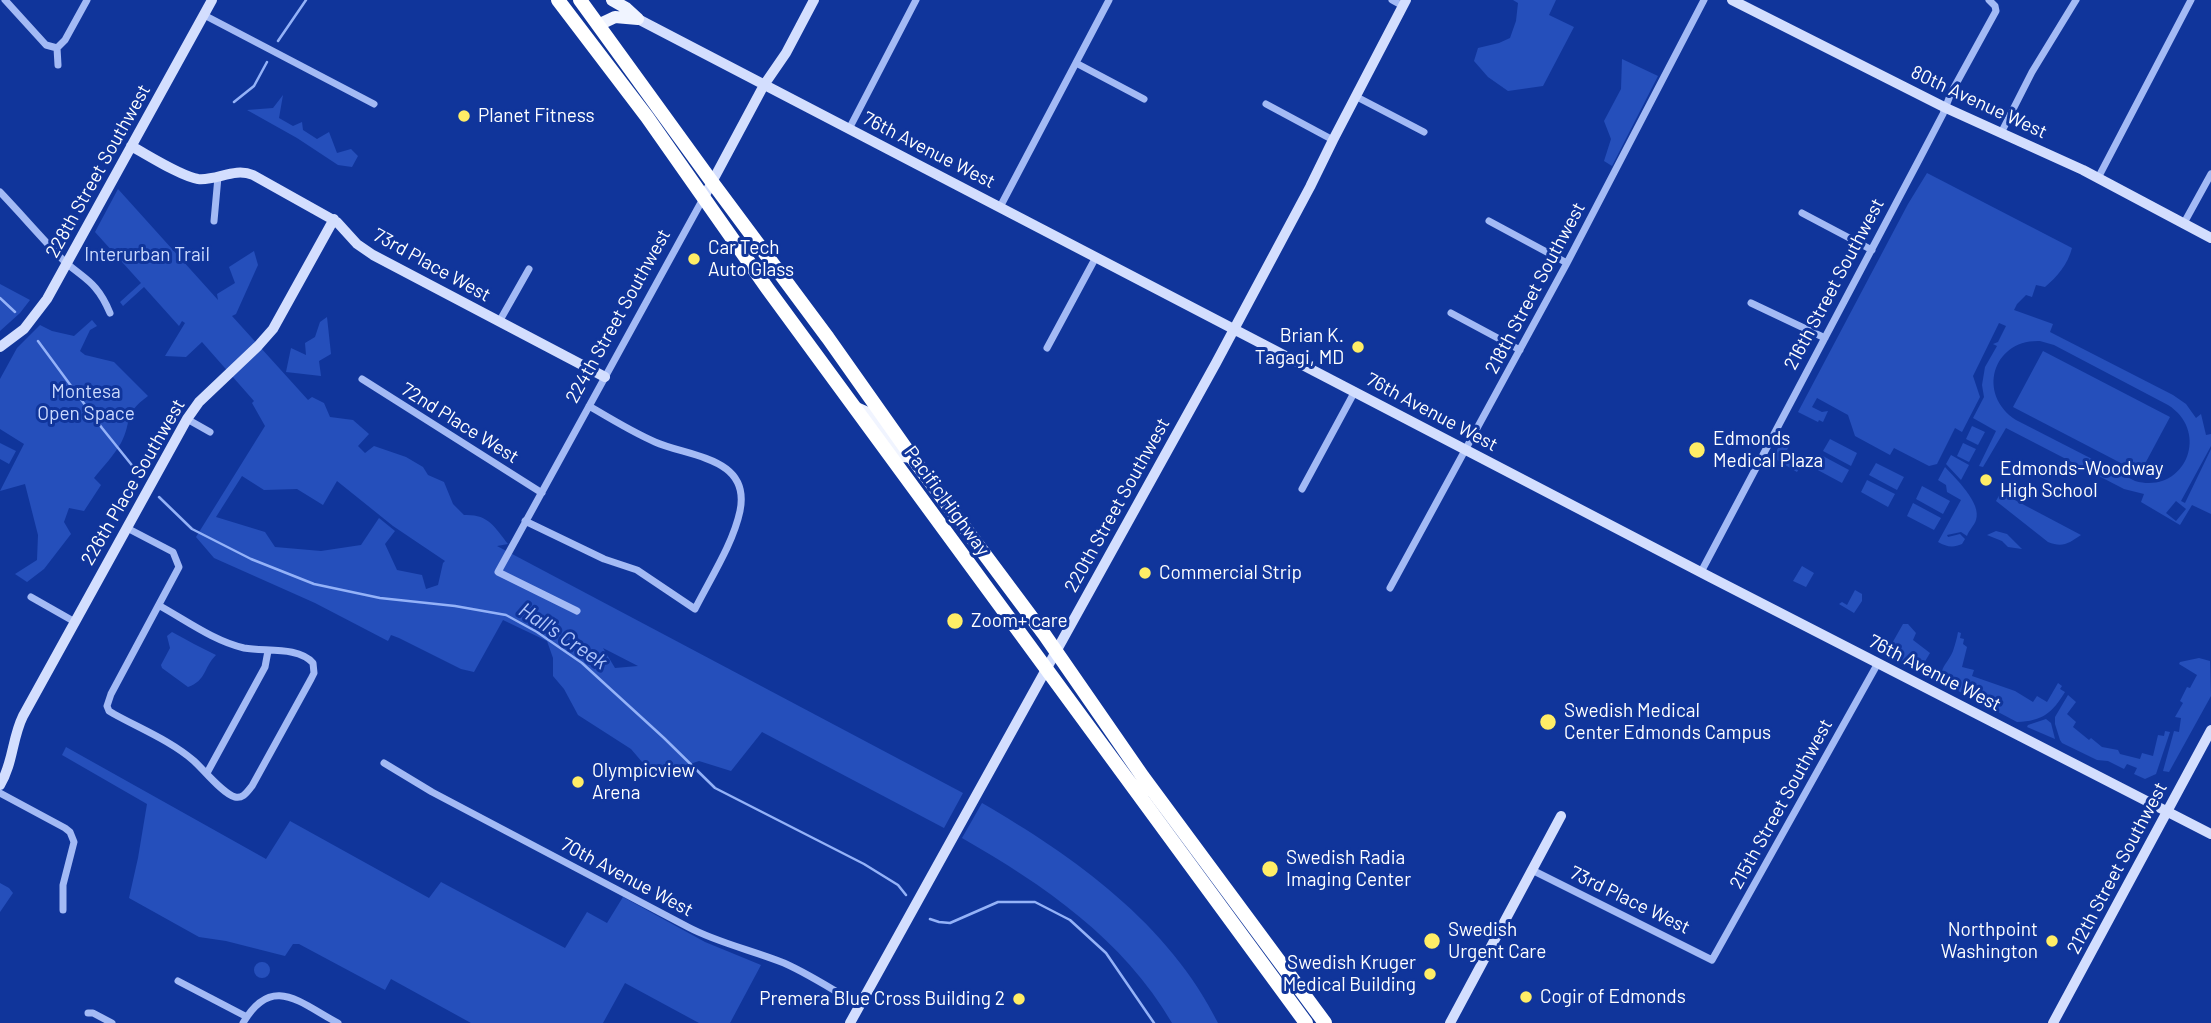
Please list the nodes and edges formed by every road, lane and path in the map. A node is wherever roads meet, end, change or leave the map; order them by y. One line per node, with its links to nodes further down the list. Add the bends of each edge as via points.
1 (5, 0): 19 (street, via 46,45)
2 (87, 0): 19 (street)
3 (212, 0): 16 (street, 228th Street Southwest)
4 (558, 0): 40 (highway, Pacific Highway)
5 (612, 0): 17 (main road)
6 (814, 0): 22 (street, 224th Street Southwest)
7 (916, 0): 30 (street)
8 (1109, 0): 20 (street)
9 (1704, 0): 50 (street, 218th Street Southwest)
10 (1732, 0): 29 (street, 80th Avenue West)
11 (1989, 0): 29 (street, 216th Street Southwest, via 1996,11)
12 (2076, 0): 32 (street)
13 (2192, 0): 37 (street)
14 (585, 1): 18 (highway, Pacific Highway)
15 (1401, 2): 23 (street, 220th Street Southwest)
16 (204, 15): 27 (street); 34 (street, 228th Street Southwest)
17 (638, 19): 18 (main road, via 615,17); 22 (street, 76th Avenue West)
18 (598, 25): 38 (highway, Pacific Highway)
19 (57, 48): 21 (street)
20 (1076, 63): 26 (street); 41 (street)
21 (58, 65)
22 (764, 85): 24 (street, 76th Avenue West); 25 (street, 224th Street Southwest)
23 (1355, 96): 31 (street); 33 (street, 220th Street Southwest)
24 (787, 97): 25 (street); 30 (street, 76th Avenue West)
25 (758, 98): 38 (street, 224th Street Southwest)
26 (1144, 99)
27 (374, 104)
28 (1266, 104): 33 (street)
29 (1945, 108): 32 (street, 80th Avenue West); 48 (street, 216th Street Southwest)
30 (849, 129): 41 (street, 76th Avenue West)
31 (1424, 132)
32 (2001, 133): 37 (street, 80th Avenue West)
33 (1333, 140): 57 (street, 220th Street Southwest)
34 (131, 146): 36 (street, 73rd Place West, via 189,177); 51 (street, 228th Street Southwest)
35 (2211, 174): 46 (street)
36 (218, 177): 43 (street, 73rd Place West, via 248,173); 44 (street)
37 (2098, 178): 46 (street, 80th Avenue West)
38 (712, 183): 40 (street, 224th Street Southwest); 70 (highway, Pacific Highway)
39 (0, 192): 51 (street)
40 (704, 197): 62 (street, 224th Street Southwest); 66 (highway, Pacific Highway)
41 (1000, 207): 49 (street, 76th Avenue West)
42 (1802, 213): 48 (street)
43 (334, 219): 56 (street, 73rd Place West, via 367,252); 67 (street, 226th Place Southwest, via 273,328 199,401)
44 (214, 221)
45 (1489, 221): 50 (street)
46 (2184, 223): 47 (street, 80th Avenue West)
47 (2211, 238)
48 (1872, 250): 58 (street, 216th Street Southwest)
49 (1096, 257): 57 (street, 76th Avenue West); 60 (street)
50 (1567, 263): 61 (street, 218th Street Southwest)
51 (67, 264): 54 (street, via 89,279); 59 (street, 228th Street Southwest, via 40,310)
52 (529, 269): 56 (street)
53 (1751, 303): 58 (street)
54 (110, 313)
55 (1451, 313): 61 (street)
56 (499, 322): 62 (street, 73rd Place West)
57 (1235, 328): 64 (street, 76th Avenue West); 82 (street, 220th Street Southwest)
58 (1825, 338): 75 (street, 216th Street Southwest)
59 (0, 347)
60 (1047, 348)
61 (1520, 350): 69 (street, 218th Street Southwest)
62 (605, 377): 65 (street, 224th Street Southwest)
63 (362, 379): 72 (street, 72nd Place West)
64 (1355, 390): 69 (street, 76th Avenue West); 71 (street)
65 (589, 406): 72 (street, 224th Street Southwest); 73 (street, via 644,438 704,456 733,475 741,491 740,511 695,609 638,570)
66 (854, 407): 70 (main road, via 870,414 903,456); 84 (highway, Pacific Highway)
67 (187, 419): 68 (street); 74 (street, 226th Place Southwest)
68 (210, 432)
69 (1466, 449): 75 (street, 76th Avenue West); 76 (street, 218th Street Southwest)
70 (912, 457): 82 (highway, Pacific Highway)
71 (1302, 489)
72 (542, 493): 73 (street, 224th Street Southwest)
73 (525, 521): 79 (street, 224th Street Southwest, via 498,572)
74 (127, 528): 78 (street, via 173,552 177,559 176,576); 80 (street, 226th Place Southwest)
75 (1702, 572): 83 (street, 76th Avenue West)
76 (1390, 588)
77 (32, 597): 80 (street)
78 (160, 606): 81 (street, via 229,643); 87 (street, via 107,706 175,747)
79 (577, 611)
80 (75, 622): 88 (street, 226th Place Southwest, via 18,727)
81 (268, 651): 87 (street, via 265,667); 87 (street, via 306,657 313,663 311,679 245,795 231,795)
82 (1056, 652): 84 (street, 220th Street Southwest); 104 (highway, Pacific Highway)
83 (1878, 663): 90 (street, 76th Avenue West); 95 (street, 215th Street Southwest)
84 (1046, 669): 97 (street, 220th Street Southwest); 103 (highway, Pacific Highway)
85 (2211, 730): 90 (street, 212th Street Southwest)
86 (384, 764): 97 (street, 70th Avenue West, via 703,935 782,963)
87 (207, 773)
88 (0, 785)
89 (0, 793): 94 (street, via 65,828 73,837)
90 (2168, 810): 92 (street, 76th Avenue West); 106 (street, 212th Street Southwest)
91 (1561, 816): 93 (street)
92 (2211, 834)
93 (1532, 870): 95 (street, 73rd Place West); 105 (street)
94 (63, 910)
95 (1712, 960)
96 (178, 981): 99 (street)
97 (860, 1006): 102 (street, 220th Street Southwest)
98 (88, 1013): 100 (street)
99 (245, 1020): 101 (street, via 265,997 287,995)
100 (113, 1023)
101 (338, 1023)
102 (850, 1023)
103 (1306, 1023)
104 (1325, 1023)
105 (1450, 1023)
106 (2053, 1023)

